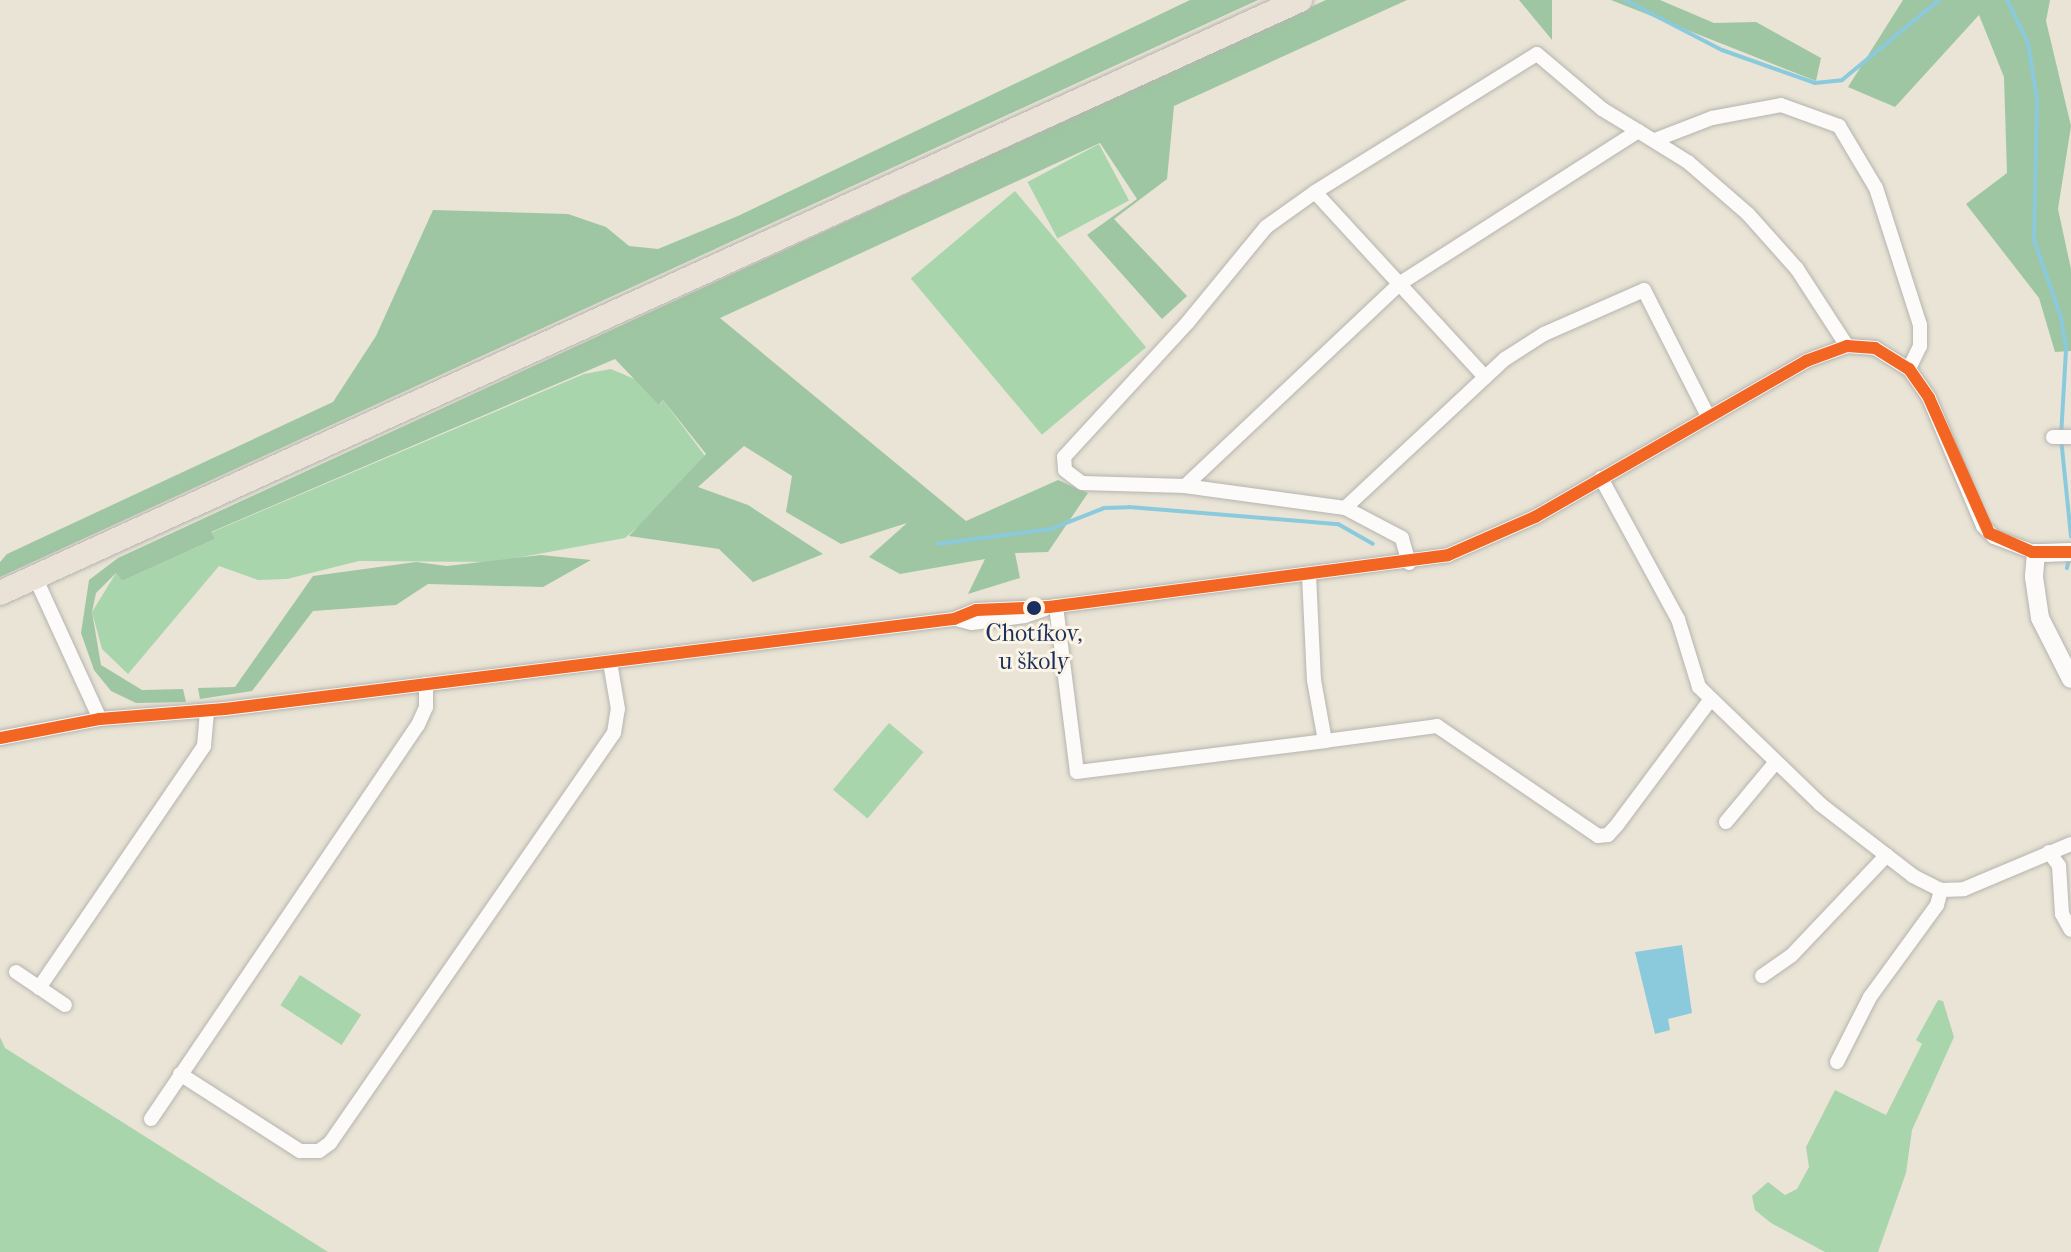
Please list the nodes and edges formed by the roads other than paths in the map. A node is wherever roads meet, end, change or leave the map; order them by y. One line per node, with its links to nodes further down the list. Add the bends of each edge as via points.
1 (1300, 0): 17 (main road)
2 (1638, 131): 3 (street); 4 (street, via 1602,109 1537,54); 5 (street)
3 (1655, 140): 6 (street, via 1688,162 1769,236); 7 (street, via 1712,118 1781,105 1839,126 1876,188 1920,325 1920,346)
4 (1315, 192): 5 (street); 11 (street, via 1266,227 1188,322 1064,457 1065,470 1082,483)
5 (1399, 284): 8 (street); 11 (street)
6 (1847, 346): 7 (street, via 1875,348); 9 (street, via 1806,361)
7 (1909, 369): 13 (street, via 1929,398 1983,526 1994,537)
8 (1485, 377): 9 (street, via 1544,334 1644,290); 12 (street)
9 (1708, 416): 10 (street)
10 (1601, 478): 15 (street, via 1482,543); 23 (street, via 1678,619 1694,679)
11 (1185, 486): 12 (street)
12 (1345, 508): 15 (street, via 1402,538)
13 (2036, 553): 14 (street); 21 (street, via 2036,605)
14 (2064, 553)
15 (1409, 563): 16 (street)
16 (1309, 575): 19 (street); 27 (street, via 1314,680)
17 (35, 577): 18 (main road); 25 (street)
18 (0, 593)
19 (1052, 607): 20 (street, via 972,623 954,619); 27 (street, via 1077,772)
20 (610, 662): 22 (street); 40 (street, via 618,709 614,733 330,1143 314,1152 300,1151)
21 (2071, 679)
22 (426, 684): 24 (street); 40 (street, via 426,707 418,725)
23 (1711, 699): 27 (street, via 1617,825 1603,836 1506,777 1437,726); 28 (street)
24 (207, 711): 25 (street); 37 (street, via 204,746)
25 (100, 719): 26 (street)
26 (0, 738)
27 (1325, 741)
28 (1775, 763): 29 (street); 32 (street)
29 (1726, 822)
30 (2071, 844): 31 (street)
31 (2049, 852): 33 (street, via 1964,889); 34 (street, via 2059,866 2062,914)
32 (1887, 855): 33 (street); 36 (street, via 1791,956)
33 (1941, 890): 39 (street, via 1937,905 1870,997)
34 (2071, 930)
35 (16, 972): 37 (street)
36 (1762, 976)
37 (39, 988): 38 (street)
38 (65, 1005)
39 (1837, 1062)
40 (180, 1074): 41 (street)
41 (151, 1119)

